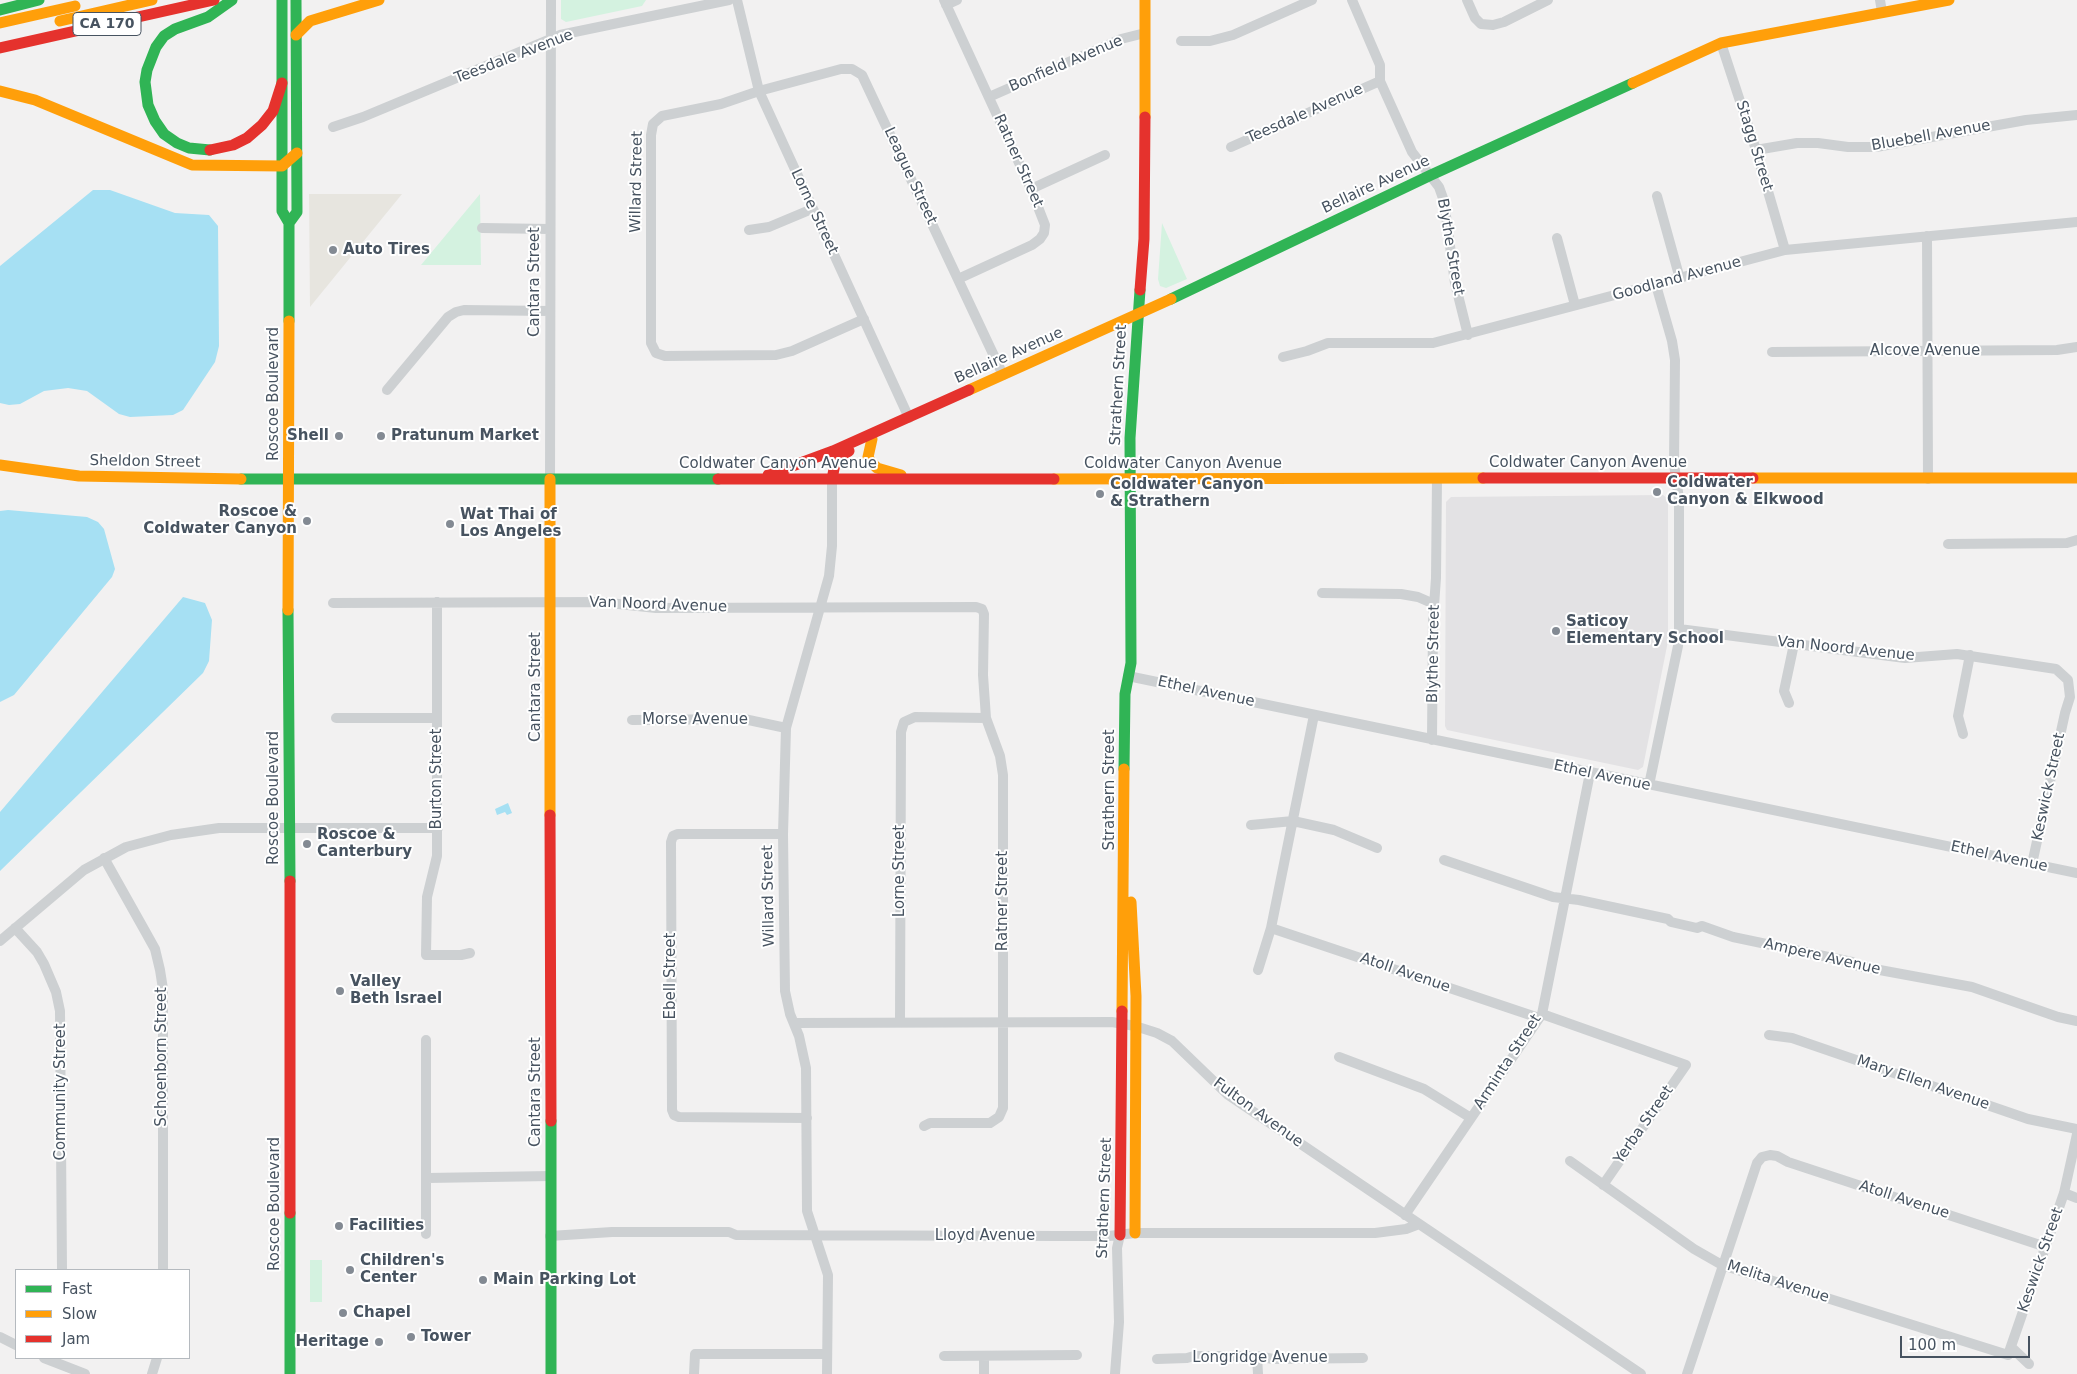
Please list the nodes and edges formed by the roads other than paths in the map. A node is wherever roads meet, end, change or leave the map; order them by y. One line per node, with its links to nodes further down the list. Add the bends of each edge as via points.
1 (39, 0): 22 (main road)
2 (101, 0): 23 (main road, CA 170)
3 (152, 0): 24 (main road)
4 (182, 0): 28 (main road)
5 (214, 0): 31 (main road, CA 170)
6 (232, 0): 33 (main road, via 208,17 175,29 156,47 145,82 148,105 155,121 164,134 189,148 212,150 233,145 262,126 273,111)
7 (282, 0): 33 (main road, Roscoe Boulevard)
8 (296, 0): 26 (main road, Roscoe Boulevard)
9 (379, 0): 26 (main road, via 310,21)
10 (551, 0): 27 (street, Cantara Street)
11 (729, 0): 27 (street, Teesdale Avenue)
12 (737, 0): 35 (street, Lorne Street)
13 (957, 0): 20 (street)
14 (1144, 0): 25 (main road, Strathern Street)
15 (1312, 0): 29 (street, via 1233,36 1210,41)
16 (1352, 0): 32 (street, Blythe Street, via 1380,65)
17 (1467, 0): 18 (street, via 1481,24 1493,25)
18 (1548, 0)
19 (1949, 0): 21 (main road, Bellaire Avenue)
20 (945, 3): 36 (street, Ratner Street)
21 (1881, 6): 30 (main road, Bellaire Avenue)
22 (0, 10)
23 (0, 23)
24 (0, 34)
25 (1145, 34): 36 (street, Bonfield Avenue, via 1121,40); 61 (main road, Strathern Street, via 1144,208)
26 (296, 35): 41 (main road, Roscoe Boulevard)
27 (552, 39): 38 (street, Teesdale Avenue, via 363,117); 51 (street, Cantara Street)
28 (0, 40)
29 (1182, 41)
30 (1721, 43): 40 (street, Stagg Street); 44 (main road, Bellaire Avenue)
31 (0, 48)
32 (1380, 81): 39 (street, Teesdale Avenue); 44 (street, Blythe Street, via 1412,152)
33 (282, 83): 43 (main road, Roscoe Boulevard)
34 (0, 91): 43 (main road, via 36,100 192,166)
35 (759, 91): 47 (street, Lorne Street); 57 (street, League Street, via 841,69 852,69 862,74); 62 (street, Willard Street, via 721,104 662,116 653,124 651,343 656,352 665,356 776,355)
36 (989, 97): 45 (street, Ratner Street)
37 (2077, 114): 40 (street, Bluebell Avenue, via 1876,147 1797,143)
38 (333, 126)
39 (1231, 148)
40 (1756, 150): 55 (street, Stagg Street)
41 (297, 153): 43 (main road); 49 (main road, Roscoe Boulevard, via 298,212)
42 (1105, 155): 45 (street)
43 (282, 166): 49 (main road, Roscoe Boulevard, via 282,211)
44 (1431, 175): 61 (main road, Bellaire Avenue); 63 (street, Blythe Street, via 1446,208 1455,283)
45 (1031, 189): 57 (street, Ratner Street, via 1046,225 1040,240)
46 (1657, 196): 56 (street)
47 (812, 209): 52 (street, via 769,227); 62 (street, Lorne Street)
48 (2077, 222): 53 (street, Goodland Avenue)
49 (289, 223): 83 (main road, Roscoe Boulevard)
50 (482, 228): 51 (street)
51 (550, 229): 60 (street, Cantara Street)
52 (749, 230)
53 (1928, 236): 55 (street, Goodland Avenue); 65 (street)
54 (1557, 238): 59 (street)
55 (1785, 250): 56 (street, Goodland Avenue)
56 (1680, 279): 58 (street, Goodland Avenue)
57 (958, 280): 68 (street, League Street)
58 (1656, 285): 59 (street, Goodland Avenue); 76 (street, via 1675,360)
59 (1576, 305): 63 (street, Goodland Avenue)
60 (550, 311): 69 (street, via 456,312 448,317); 78 (street, Cantara Street)
61 (1138, 315): 68 (main road, Bellaire Avenue); 74 (main road, Strathern Street)
62 (864, 319): 70 (street, Lorne Street)
63 (1468, 335): 67 (street, Goodland Avenue, via 1433,343 1328,343)
64 (2077, 347): 65 (street, Alcove Avenue)
65 (1928, 351): 66 (street, Alcove Avenue); 82 (street)
66 (1772, 352)
67 (1283, 357)
68 (1003, 375): 70 (main road, Bellaire Avenue)
69 (387, 390)
70 (909, 418): 71 (main road, Willard Street, via 901,426); 72 (main road, Bellaire Avenue)
71 (872, 439): 80 (main road, Willard Street, via 836,459); 81 (main road, via 868,457 877,468)
72 (833, 452): 79 (main road, Bellaire Avenue); 80 (main road, via 828,465)
73 (0, 465): 83 (main road, Sheldon Street, via 40,472 119,478)
74 (1129, 478): 75 (main road, Coldwater Canyon Avenue); 81 (main road, Coldwater Canyon Avenue); 96 (main road, Strathern Street, via 1131,663)
75 (1436, 478): 76 (main road, Coldwater Canyon Avenue); 90 (street, Blythe Street)
76 (1676, 478): 82 (main road, Coldwater Canyon Avenue); 93 (street, via 1679,498)
77 (2077, 478): 82 (main road, Coldwater Canyon Avenue)
78 (550, 479): 79 (main road, Coldwater Canyon Avenue); 83 (main road, Coldwater Canyon Avenue); 88 (main road, Cantara Street)
79 (758, 479): 80 (main road, Coldwater Canyon Avenue)
80 (832, 479): 81 (main road, Coldwater Canyon Avenue); 91 (street, Willard Street, via 831,562)
81 (917, 479)
82 (1928, 479)
83 (289, 480): 112 (main road, Roscoe Boulevard)
84 (2077, 540): 85 (street, via 2068,543)
85 (1948, 544)
86 (1322, 593): 90 (street, via 1402,594)
87 (437, 602): 88 (street, Van Noord Avenue); 89 (street, Van Noord Avenue); 101 (street, Burton Street)
88 (551, 602): 91 (street, Van Noord Avenue, via 600,602 656,608); 143 (main road, Cantara Street)
89 (333, 603)
90 (1434, 604): 106 (street, Blythe Street)
91 (820, 608): 92 (street, Van Noord Avenue); 104 (street, Willard Street)
92 (982, 609): 102 (street, Ratner Street)
93 (1679, 629): 94 (street, Van Noord Avenue); 108 (street)
94 (1794, 644): 95 (street, Van Noord Avenue, via 1905,658); 98 (street, via 1784,691)
95 (1970, 655): 97 (street, Van Noord Avenue, via 2056,669); 105 (street, via 1958,716)
96 (1128, 676): 99 (street, Ethel Avenue); 117 (main road, Strathern Street, via 1125,694)
97 (2068, 680): 118 (street, Keswick Street, via 2070,696)
98 (1789, 703)
99 (1314, 715): 106 (street, Ethel Avenue); 109 (street)
100 (336, 718): 101 (street)
101 (437, 718): 111 (street, Burton Street)
102 (986, 718): 127 (street, Lorne Street, via 915,717 904,722 901,732); 129 (street, Ratner Street, via 1000,756 1003,775)
103 (632, 720): 104 (street, Morse Avenue, via 744,719)
104 (786, 728): 113 (street, Willard Street)
105 (1963, 734)
106 (1432, 740): 107 (street, Ethel Avenue)
107 (1590, 773): 108 (street, Ethel Avenue); 120 (street, Arminta Street)
108 (1649, 785): 118 (street, Ethel Avenue)
109 (1293, 822): 110 (street); 114 (street, via 1334,830); 122 (street)
110 (1251, 825)
111 (438, 828): 112 (street); 124 (street, Burton Street, via 437,856 426,897 426,955)
112 (289, 829): 115 (street, via 196,830 133,845); 174 (main road, Roscoe Boulevard)
113 (783, 834): 130 (street, Willard Street, via 785,991); 137 (street, Ebell Street, via 673,836 672,1110 679,1117)
114 (1377, 848)
115 (104, 858): 121 (street, via 84,870); 158 (street, Schoenborn Street, via 155,949 163,989)
116 (1444, 860): 120 (street)
117 (1125, 861): 131 (main road, Strathern Street); 132 (main road, Strathern Street, via 1133,920)
118 (2032, 864): 119 (street, Ethel Avenue)
119 (2077, 873)
120 (1566, 899): 126 (street, Arminta Street); 128 (street, Ampere Avenue, via 1698,928 1702,926 1733,937 1852,962 1858,966 1972,987)
121 (15, 928): 123 (street); 157 (street, Community Street, via 44,964 60,1011)
122 (1271, 928): 125 (street); 126 (street, Atoll Avenue)
123 (0, 941)
124 (470, 953)
125 (1258, 970)
126 (1540, 1016): 136 (street, Atoll Avenue); 138 (street, Arminta Street)
127 (900, 1021): 129 (street, Fulton Avenue); 130 (street, Fulton Avenue)
128 (2077, 1021)
129 (1003, 1022): 131 (street, Fulton Avenue); 139 (street, Ratner Street, via 1003,1108 999,1117 990,1123 930,1123)
130 (794, 1023): 137 (street, Willard Street, via 804,1053)
131 (1121, 1023): 132 (street, Fulton Avenue); 153 (main road, Strathern Street)
132 (1136, 1026): 148 (street, Fulton Avenue, via 1172,1041 1227,1094); 150 (main road, Strathern Street)
133 (1769, 1035): 140 (street, Mary Ellen Avenue, via 1792,1038 2028,1119)
134 (426, 1040): 144 (street)
135 (1339, 1057): 138 (street, via 1424,1089)
136 (1686, 1065): 145 (street, Yerba Street)
137 (807, 1118): 152 (street, Willard Street, via 807,1211)
138 (1471, 1118): 148 (street, Arminta Street)
139 (924, 1126)
140 (2077, 1129)
141 (2077, 1134): 146 (street, Keswick Street)
142 (1570, 1161): 145 (street, Melita Avenue)
143 (551, 1176): 144 (street); 154 (main road, Cantara Street)
144 (426, 1178): 151 (street)
145 (1603, 1185): 156 (street, Melita Avenue)
146 (2064, 1193): 147 (street); 155 (street, Keswick Street)
147 (2077, 1198)
148 (1405, 1215): 149 (street, Fulton Avenue)
149 (1419, 1224): 150 (street, Lloyd Avenue, via 1375,1233); 181 (street, Fulton Avenue)
150 (1135, 1233): 153 (street, Lloyd Avenue)
151 (426, 1234)
152 (816, 1235): 153 (street, Lloyd Avenue); 154 (street, Lloyd Avenue, via 676,1232); 162 (street, Willard Street, via 828,1275)
153 (1120, 1235): 179 (street, Strathern Street, via 1117,1248)
154 (550, 1236): 175 (main road, Cantara Street)
155 (2046, 1246): 156 (street, Atoll Avenue, via 1770,1155 1757,1163); 161 (street, Keswick Street)
156 (1722, 1265): 161 (street, Melita Avenue); 182 (street)
157 (62, 1269)
158 (163, 1269)
159 (0, 1337): 160 (street)
160 (15, 1344)
161 (2010, 1351): 171 (street)
162 (827, 1354): 176 (street, via 695,1354); 177 (street, Willard Street)
163 (1078, 1355): 166 (street)
164 (944, 1356): 166 (street)
165 (1257, 1356): 167 (street, Longridge Avenue); 170 (street, Longridge Avenue); 180 (street)
166 (984, 1357): 178 (street)
167 (1363, 1358)
168 (46, 1359): 172 (street)
169 (157, 1359): 173 (street)
170 (1157, 1359)
171 (2029, 1364)
172 (84, 1374)
173 (152, 1374)
174 (290, 1374)
175 (550, 1374)
176 (694, 1374)
177 (827, 1374)
178 (984, 1374)
179 (1117, 1374)
180 (1258, 1374)
181 (1639, 1374)
182 (1687, 1374)

